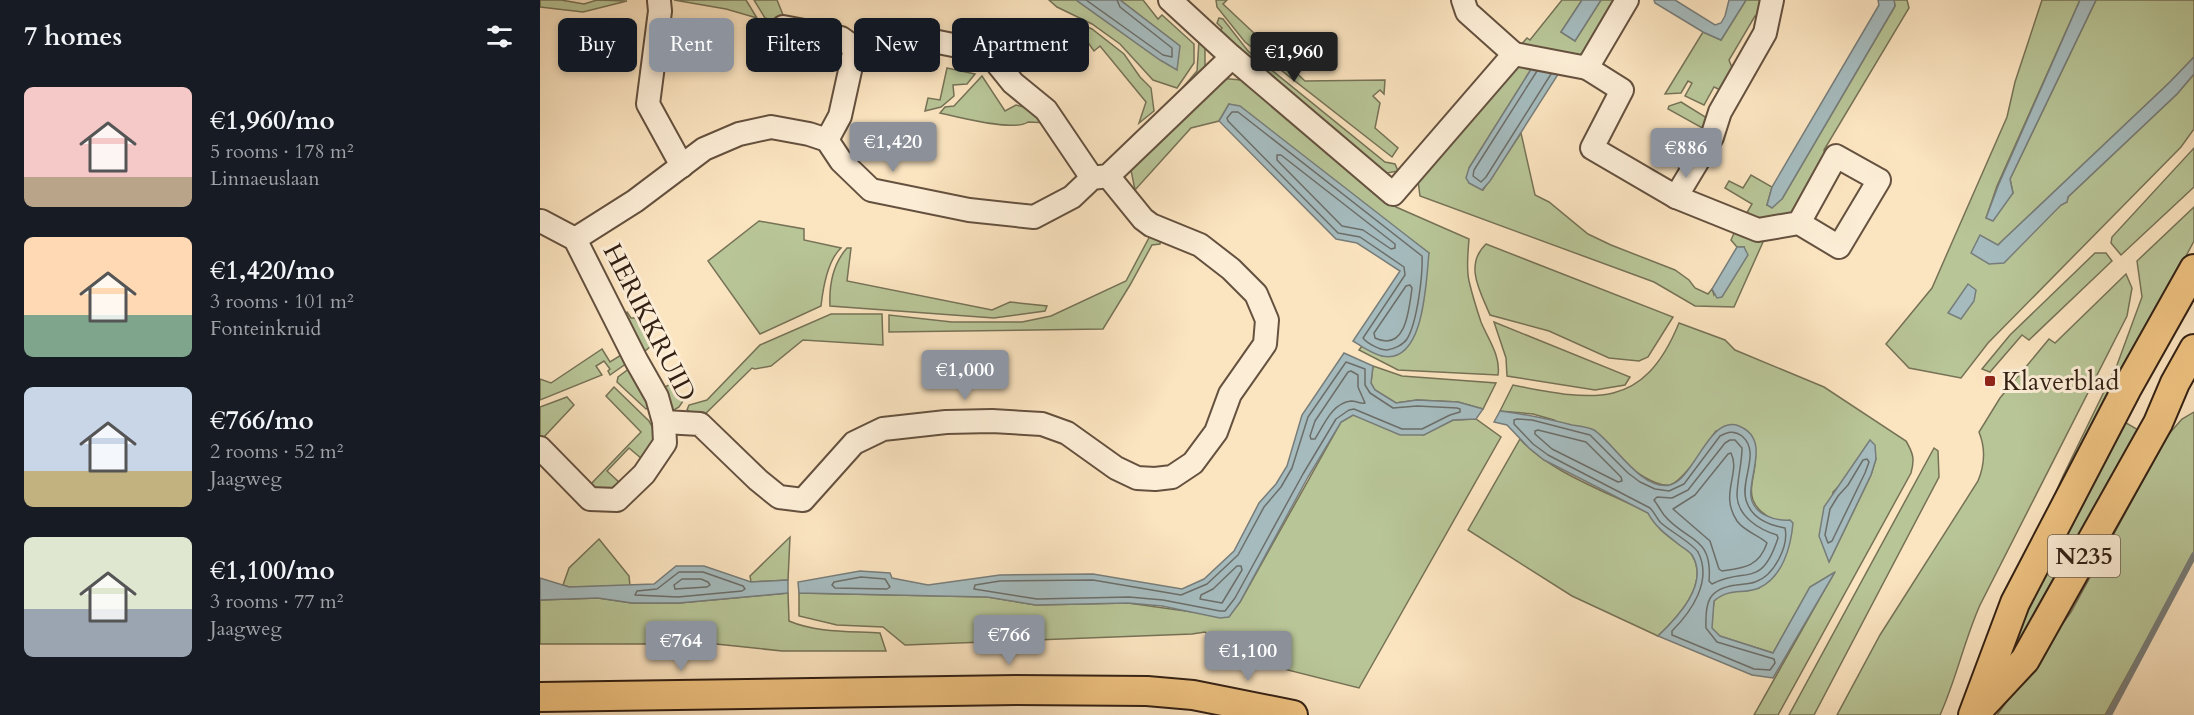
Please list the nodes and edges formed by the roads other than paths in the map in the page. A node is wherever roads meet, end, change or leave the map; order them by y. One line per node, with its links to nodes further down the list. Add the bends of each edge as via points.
1 (1170, 0): 9 (street)
2 (1463, 0): 8 (street, via 1467,12)
3 (1627, 0): 10 (street)
4 (1772, 0): 14 (street, via 1765,33)
5 (659, 1): 12 (street, via 648,104)
6 (940, 42): 13 (street, via 988,52 1013,83 1046,110)
7 (854, 53): 11 (street, via 840,116)
8 (1514, 54): 9 (street, via 1392,194); 10 (street)
9 (1232, 57): 13 (street)
10 (1587, 68): 14 (street, via 1622,90 1592,148)
11 (827, 140): 12 (street, via 771,127 739,134 704,149); 13 (street, via 841,161 871,190 969,210 1034,217)
12 (682, 166): 17 (street)
13 (1100, 177): 22 (street, HERIKKRUID, via 1151,225 1200,245 1231,269 1256,294 1267,320 1265,344 1230,394 1216,432 1193,463 1172,477 1137,478 1067,433 1042,424 946,422 883,429 854,443 803,500 779,497 700,424)
14 (1676, 197): 16 (street, via 1758,230)
15 (540, 220): 17 (street, HERIKKRUID)
16 (1799, 223)
17 (575, 239): 22 (street, HERIKKRUID, via 657,397)
18 (2194, 269): 21 (main road)
19 (2194, 298): 20 (main road, via 2178,327)
20 (2186, 369): 21 (main road, N235); 26 (main road, N235, via 2025,660)
21 (2126, 390): 26 (main road, N235, via 2015,603)
22 (664, 422): 23 (street, via 665,443 644,474 617,500 590,498)
23 (540, 448)
24 (540, 697): 25 (main road, via 1147,691 1193,695)
25 (1293, 715)
26 (1973, 715)

